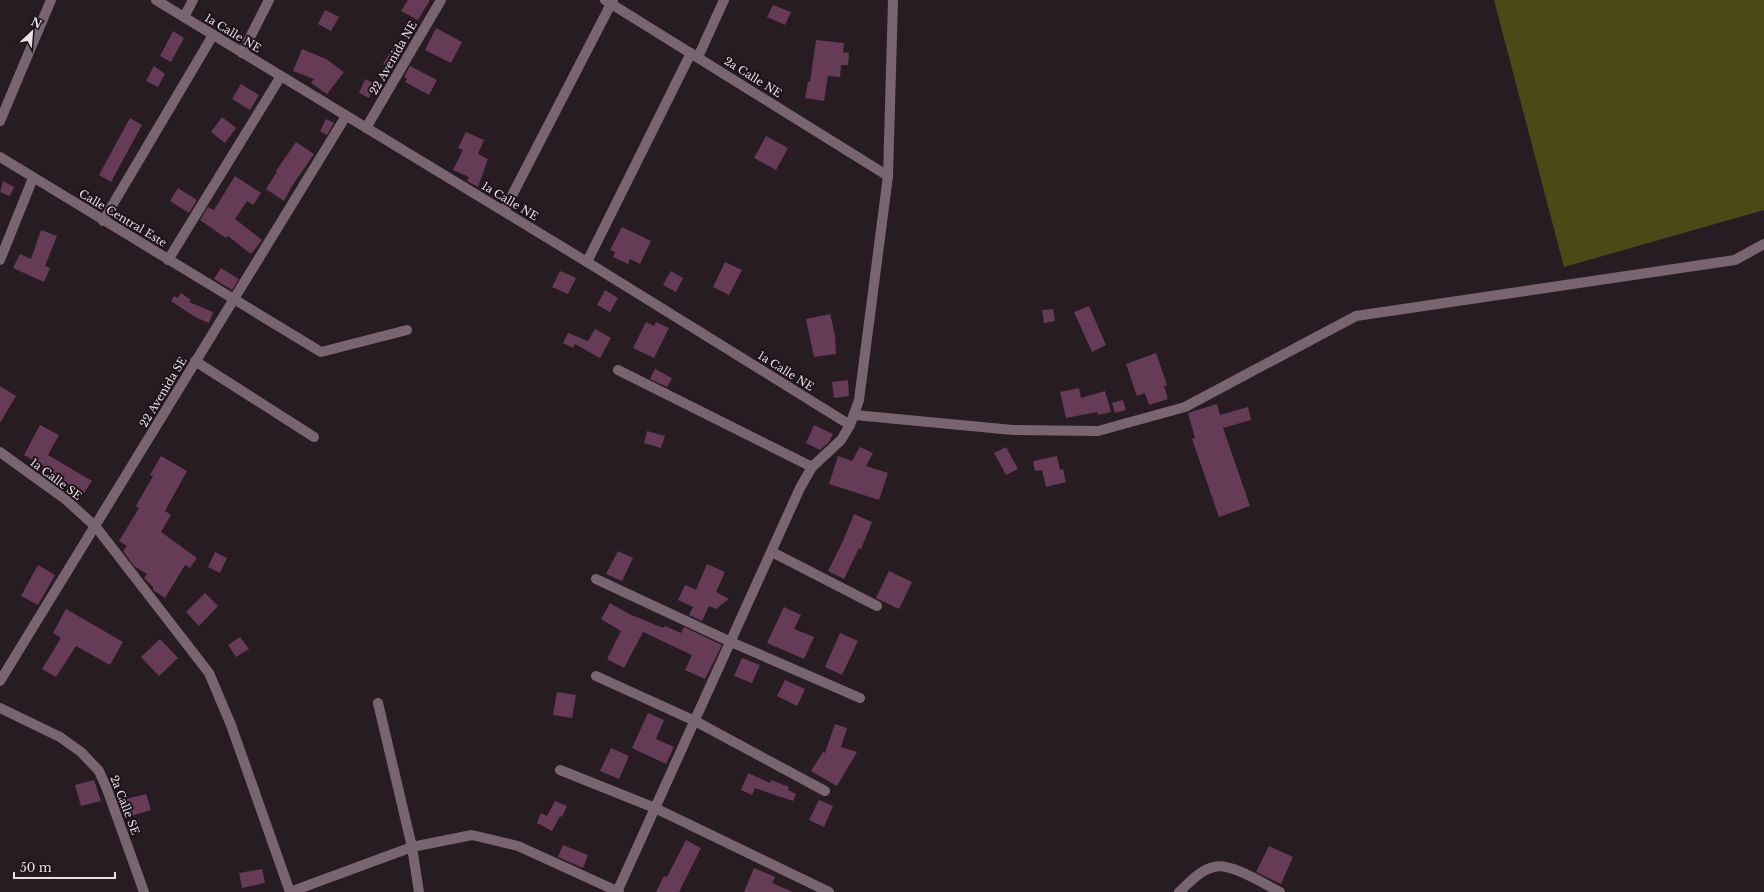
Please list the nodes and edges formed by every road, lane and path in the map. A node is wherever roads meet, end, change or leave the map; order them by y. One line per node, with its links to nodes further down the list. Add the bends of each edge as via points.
1 (51, 0): 15 (street)
2 (156, 0): 9 (street, 1a Calle NE)
3 (193, 0): 9 (street)
4 (269, 0): 11 (street)
5 (441, 0): 16 (street, 22 Avenida NE)
6 (724, 0): 12 (street)
7 (892, 0): 18 (street)
8 (610, 1): 12 (street, 2a Calle NE); 20 (street)
9 (184, 17): 10 (street, 1a Calle NE)
10 (213, 35): 11 (street, 1a Calle NE); 21 (street)
11 (242, 52): 13 (street, 1a Calle NE)
12 (694, 55): 18 (street, 2a Calle NE); 25 (street)
13 (281, 76): 14 (street, 1a Calle NE); 24 (street)
14 (346, 116): 16 (street, 1a Calle NE); 26 (street, 22 Avenida SE)
15 (0, 121)
16 (366, 128): 20 (street, 1a Calle NE)
17 (0, 157): 19 (street, Calle Central Este)
18 (888, 176): 30 (street, via 863,373)
19 (34, 178): 21 (street, Calle Central Este); 23 (street)
20 (504, 211): 25 (street, 1a Calle NE)
21 (103, 221): 24 (street, Calle Central Este)
22 (1764, 244): 30 (street, via 1735,260 1356,316 1185,407 1098,431 1013,430)
23 (0, 260)
24 (168, 260): 26 (street, Calle Central Este)
25 (587, 262): 31 (street, 1a Calle NE)
26 (233, 299): 27 (street, Calle Central Este, via 321,352); 28 (street, 22 Avenida SE)
27 (407, 330)
28 (195, 361): 32 (street); 35 (street, 22 Avenida SE)
29 (618, 370): 34 (street)
30 (855, 415): 31 (street)
31 (850, 426): 34 (street, via 841,440)
32 (314, 437)
33 (0, 452): 35 (street, 1a Calle SE, via 65,499)
34 (812, 467): 36 (street)
35 (96, 527): 41 (street, 22 Avenida SE); 51 (street, 1a Calle SE, via 209,674 231,725)
36 (772, 552): 38 (street); 39 (street)
37 (596, 579): 39 (street)
38 (877, 606)
39 (731, 642): 42 (street); 45 (street)
40 (596, 676): 45 (street)
41 (0, 681)
42 (860, 698)
43 (378, 703): 49 (street)
44 (0, 708): 50 (street, 2a Calle SE, via 60,737 82,752 99,771)
45 (695, 721): 47 (street); 48 (street)
46 (560, 770): 48 (street)
47 (825, 791)
48 (655, 808): 53 (street); 54 (street)
49 (412, 847): 51 (street); 52 (street); 53 (street, via 472,835 518,846)
50 (144, 892)
51 (290, 892)
52 (419, 892)
53 (618, 892)
54 (828, 892)
55 (1179, 892): 56 (street, via 1196,876 1214,866 1228,866)
56 (1280, 892)

